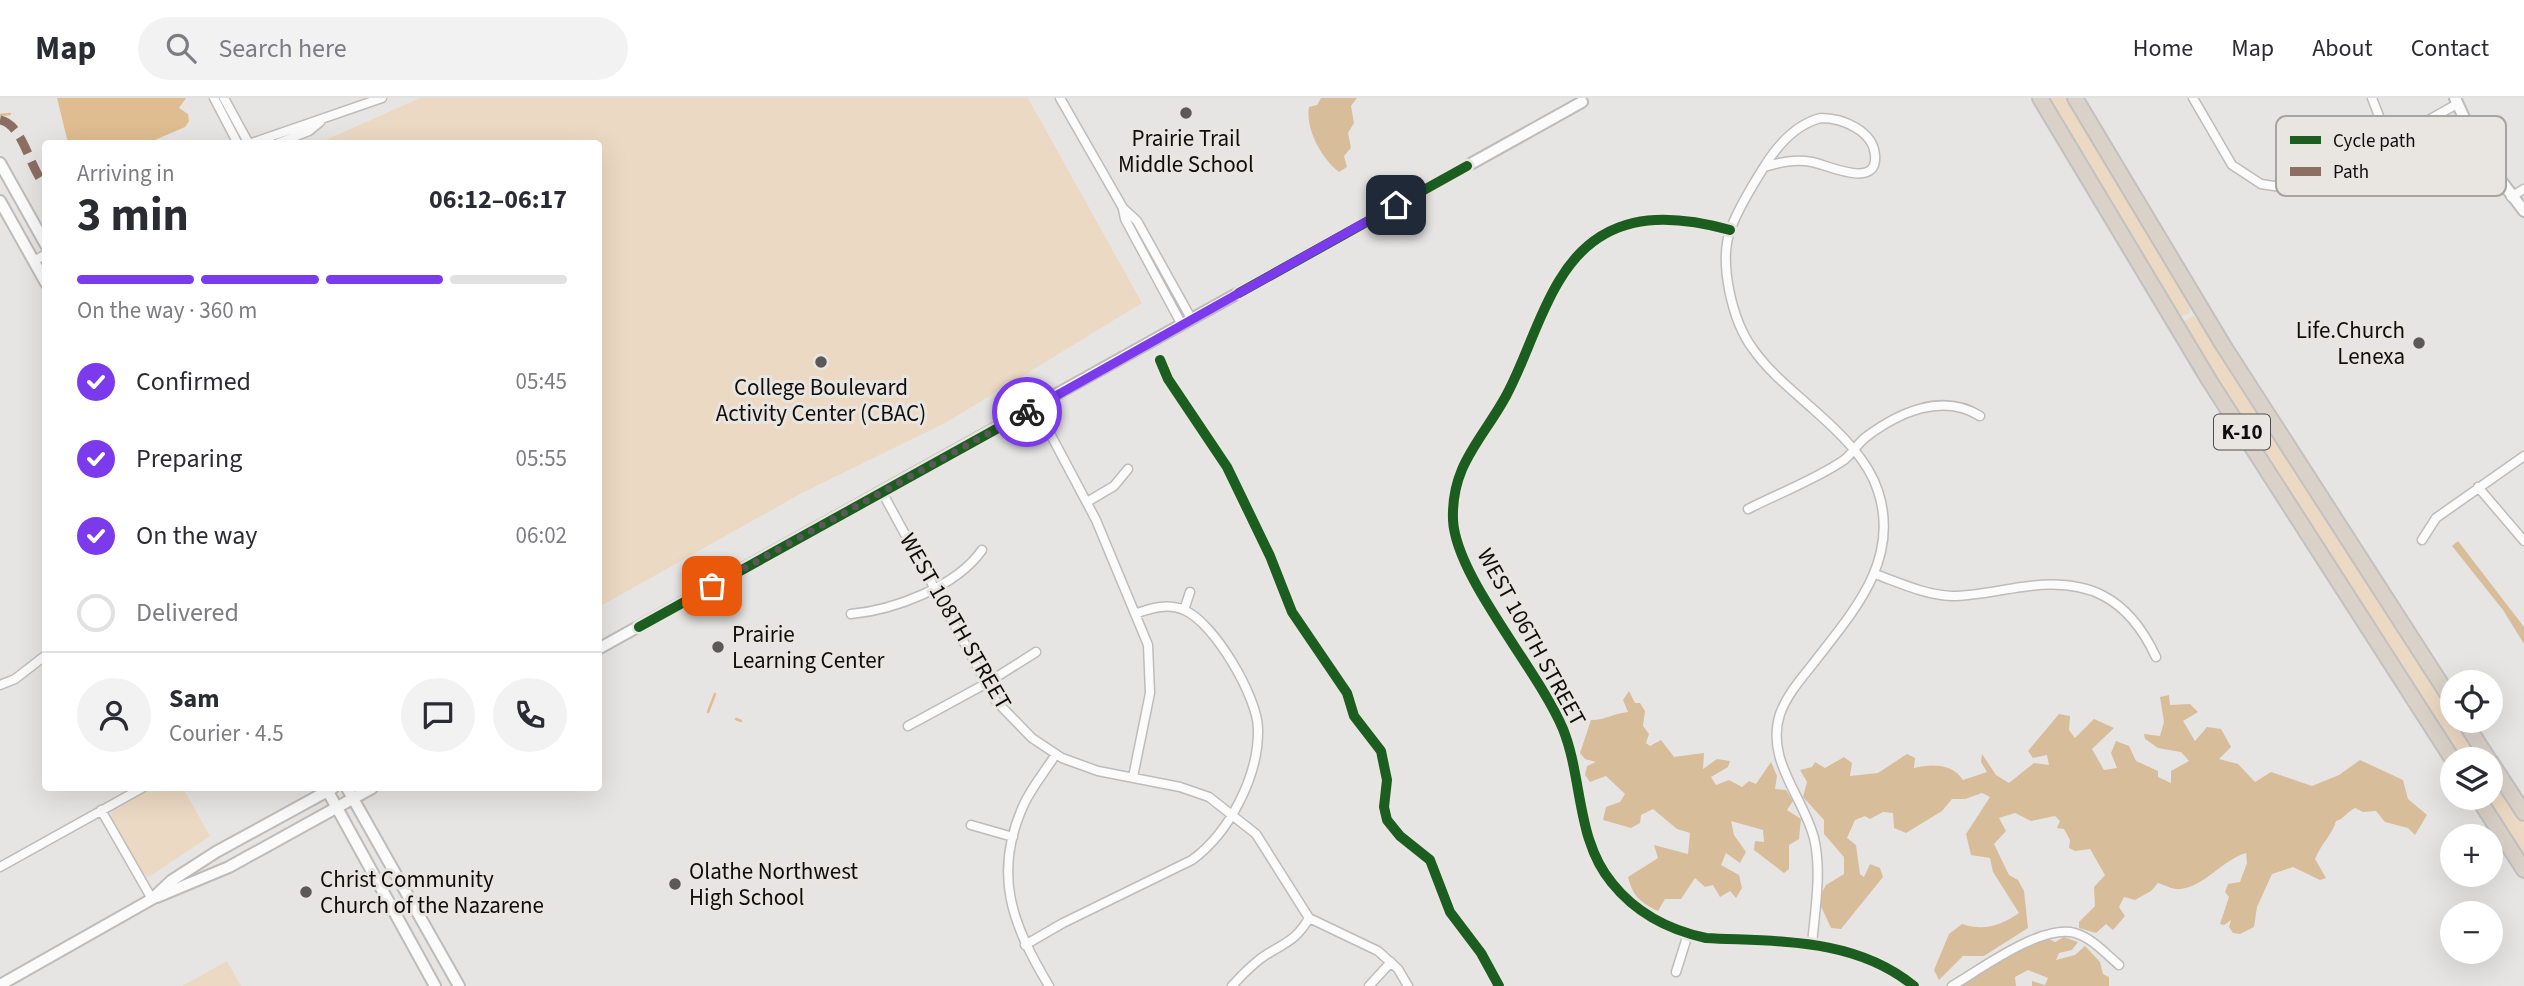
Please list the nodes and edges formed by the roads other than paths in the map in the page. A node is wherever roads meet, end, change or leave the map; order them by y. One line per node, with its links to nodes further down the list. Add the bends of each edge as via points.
1 (214, 98): 14 (street)
2 (224, 98): 15 (street)
3 (383, 98): 13 (street)
4 (1060, 98): 31 (street)
5 (2040, 98): 58 (highway, K-10, via 2194,358)
6 (2075, 98): 54 (highway, K-10, via 2202,313)
7 (2372, 98): 11 (street)
8 (2195, 99): 20 (street, via 2232,165 2252,180)
9 (1586, 100): 31 (street)
10 (2456, 101): 12 (street)
11 (2379, 116)
12 (2431, 116)
13 (321, 121): 16 (street); 17 (street)
14 (236, 140)
15 (247, 140)
16 (257, 140)
17 (286, 140)
18 (0, 163): 27 (street)
19 (1764, 167): 19 (street, via 1792,134 1821,118 1851,124 1869,140 1875,154 1872,168 1860,174 1811,162 1782,161); 26 (street)
20 (2276, 187)
21 (2524, 189): 23 (street)
22 (2506, 190): 23 (street)
23 (2511, 197): 25 (street)
24 (0, 201): 29 (street)
25 (2524, 211)
26 (1730, 230): 34 (street, via 1729,291 1741,331 1765,364); 77 (street, WEST 106TH STREET, via 1679,218 1652,219 1602,236 1576,257 1558,282 1505,398 1465,458 1453,501 1454,533 1462,556 1563,729 1598,862 1626,898 1658,922)
27 (42, 238)
28 (42, 256): 29 (street)
29 (34, 261): 30 (street)
30 (42, 275)
31 (1187, 322): 32 (street)
32 (1036, 407): 38 (street); 39 (street)
33 (1979, 416): 34 (street, via 1958,405 1932,404 1878,429)
34 (1853, 450): 40 (street, via 1846,458); 44 (street, via 1870,472 1883,509 1884,544)
35 (2524, 456): 37 (street)
36 (1128, 469): 39 (street, via 1114,486)
37 (2478, 487): 41 (street, via 2436,518); 42 (street)
38 (882, 492): 45 (street, WEST 108TH STREET); 50 (street)
39 (1087, 502): 48 (street)
40 (1748, 509)
41 (2421, 540)
42 (2524, 541)
43 (982, 550): 45 (street, via 970,564)
44 (1875, 573): 52 (street, via 1931,594 1953,596 2040,585 2092,590 2129,613); 78 (street, via 1864,596 1792,691 1777,724 1779,758 1807,817 1816,850)
45 (934, 587): 49 (street, via 892,608); 55 (street, WEST 108TH STREET)
46 (1190, 592): 47 (street)
47 (1184, 610): 48 (street, via 1155,607); 69 (street, via 1206,625 1227,656 1251,698 1258,727 1256,752)
48 (1136, 613): 60 (street, via 1149,649 1152,680)
49 (851, 614)
50 (602, 647)
51 (1036, 652): 55 (street)
52 (2156, 657)
53 (42, 658): 56 (street)
54 (2440, 682)
55 (987, 683): 57 (street); 59 (street, WEST 108TH STREET, via 1013,720)
56 (0, 685)
57 (908, 726)
58 (2445, 747)
59 (1056, 754): 60 (street, WEST 108TH STREET, via 1098,771); 72 (street, via 1025,803)
60 (1133, 777): 69 (street, WEST 108TH STREET, via 1195,791)
61 (2503, 780): 70 (highway)
62 (136, 791): 67 (street)
63 (324, 791): 75 (street, via 216,852)
64 (330, 791): 66 (street)
65 (350, 793): 66 (street); 85 (street)
66 (337, 807): 75 (street, via 229,867); 84 (street)
67 (101, 810): 73 (street); 75 (street)
68 (2486, 810): 74 (highway)
69 (1232, 813): 76 (street, WEST 108TH STREET, via 1256,834); 79 (street, via 1205,850 1192,859)
70 (2524, 813)
71 (971, 825): 72 (street)
72 (1013, 837): 79 (street, via 1008,875 1012,914)
73 (0, 867)
74 (2524, 870)
75 (153, 898): 83 (street)
76 (1310, 918): 80 (street, via 1375,948); 87 (street, via 1286,946 1260,959)
77 (1688, 934): 78 (street, WEST 106TH STREET); 82 (street)
78 (1812, 944): 90 (street, WEST 106TH STREET, via 1855,952)
79 (1026, 945): 86 (street)
80 (1391, 962): 88 (street); 89 (street)
81 (2119, 965): 91 (street, via 2083,937 2055,932)
82 (1676, 972)
83 (0, 985)
84 (435, 986)
85 (458, 986)
86 (1049, 986)
87 (1232, 986)
88 (1369, 986)
89 (1408, 986)
90 (1914, 986)
91 (1952, 986)

